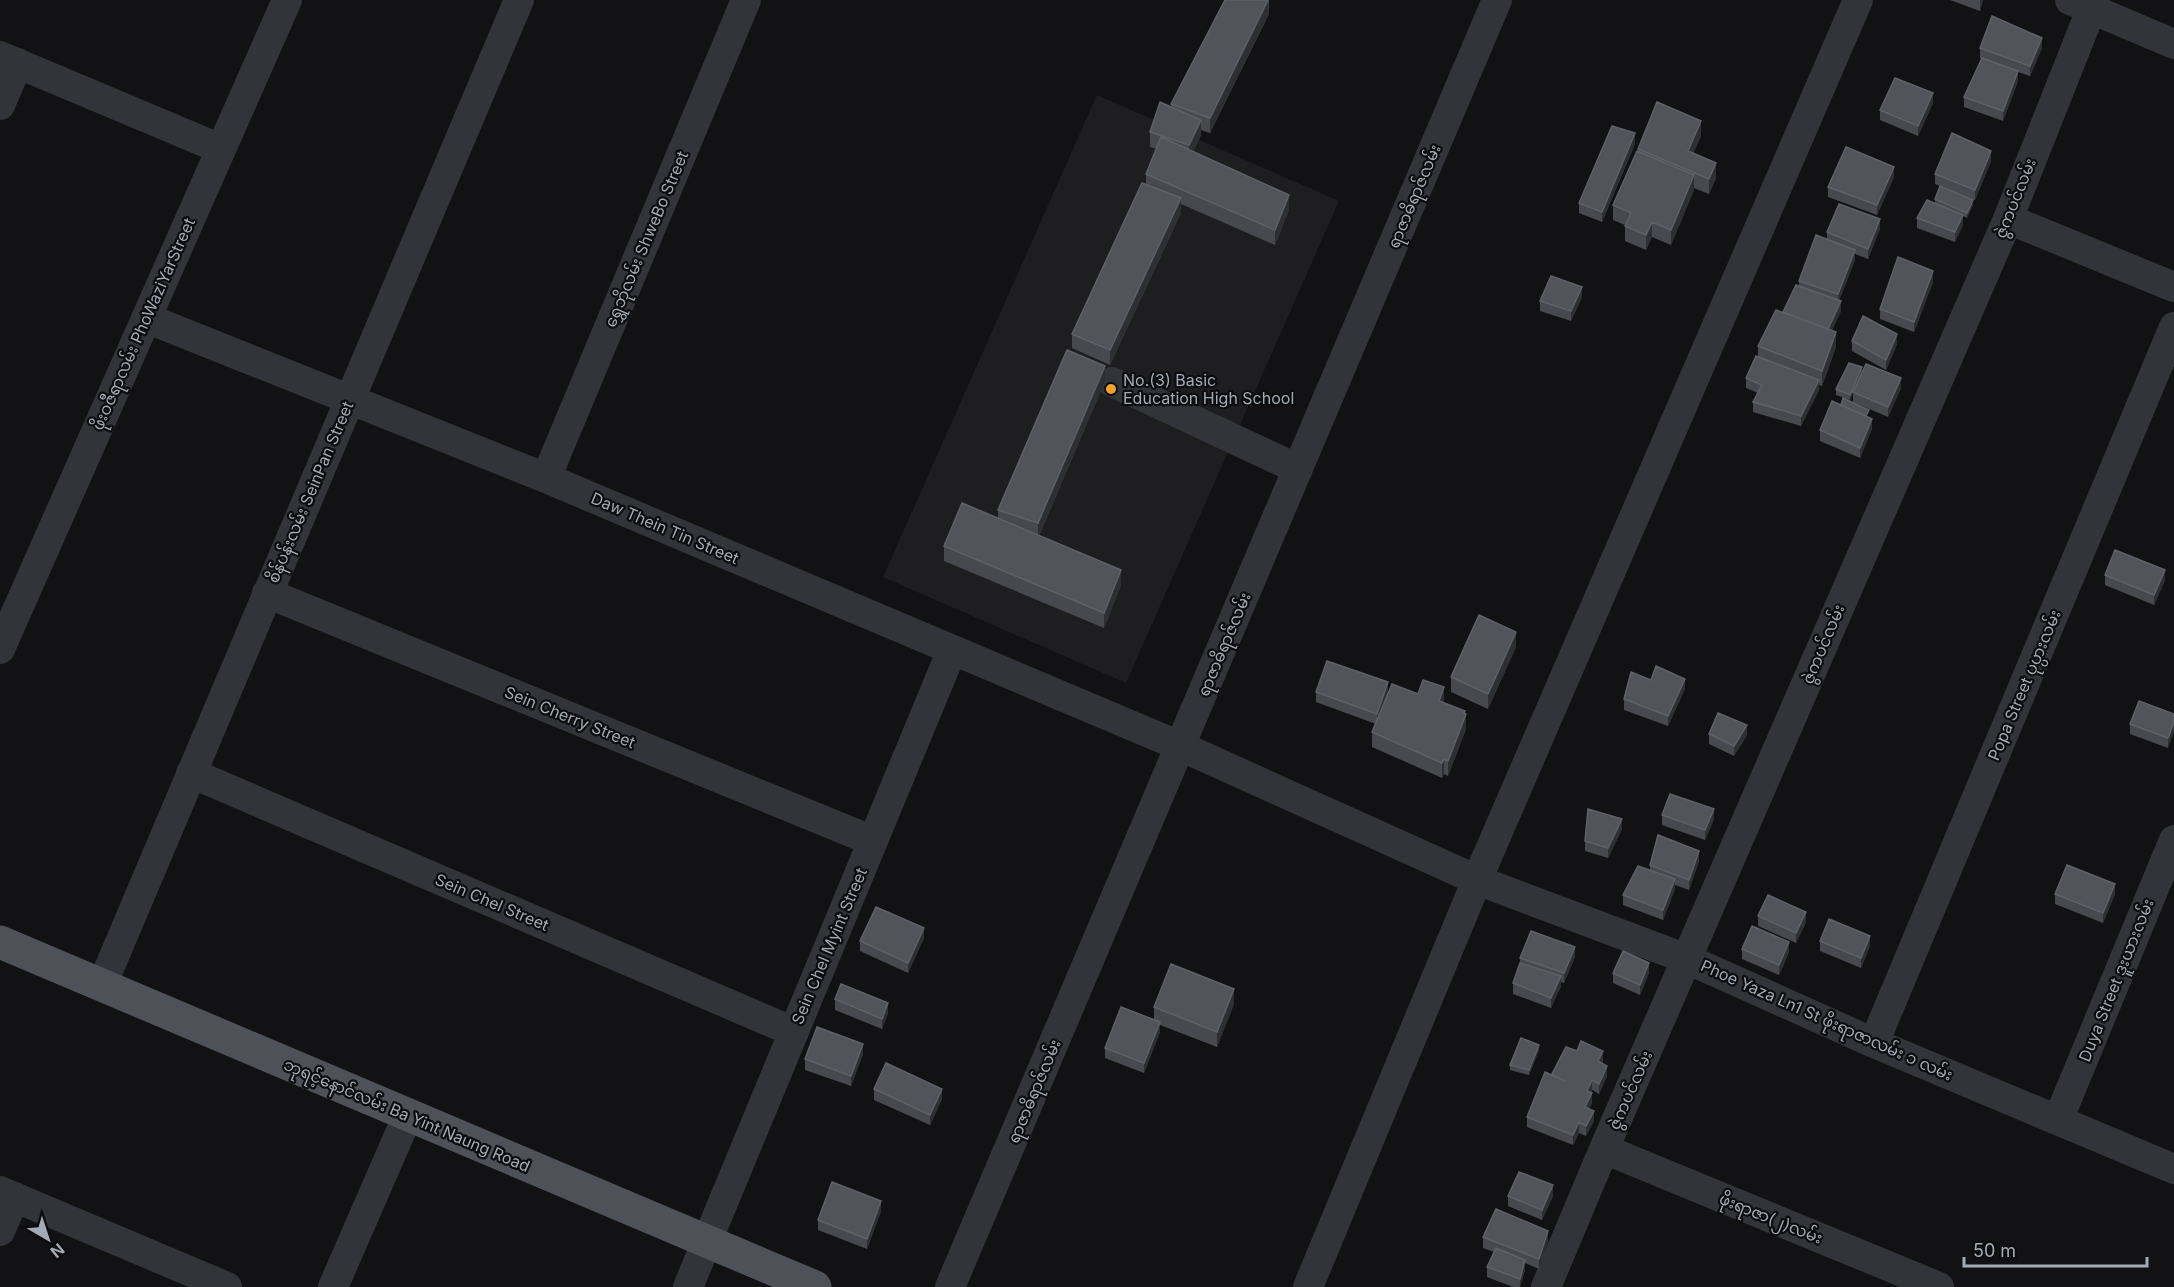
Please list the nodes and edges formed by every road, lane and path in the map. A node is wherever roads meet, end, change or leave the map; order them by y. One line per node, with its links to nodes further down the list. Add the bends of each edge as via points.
1 (287, 0): 10 (street, ဖိုးဝဇီရာလမ်း PhoWaziYarStreet)
2 (519, 0): 16 (street, စိန်ပန်းလမ်း SeinPan Street)
3 (746, 0): 18 (street, ရွှေဘိုလမ်း ShweBo Street)
4 (1497, 0): 17 (street, ရာဇာဓိရာဇ်လမ်း)
5 (1858, 0): 26 (street)
6 (2086, 3): 7 (street); 11 (street, ဇွဲကပင်လမ်း)
7 (2174, 44)
8 (9, 60): 9 (street); 10 (street)
9 (0, 105)
10 (221, 149): 13 (street, ဖိုးဝဇီရာလမ်း PhoWaziYarStreet)
11 (2008, 219): 12 (street); 28 (street, ဇွဲကပင်လမ်း)
12 (2174, 287)
13 (146, 318): 16 (street, Daw Thein Tin Street); 20 (street, ဖိုးဝဇီရာလမ်း PhoWaziYarStreet)
14 (2174, 327): 31 (street, Popa Street ပုပ္ပားလမ်း)
15 (1112, 382): 17 (street)
16 (349, 400): 18 (street, Daw Thein Tin Street); 19 (street, စိန်ပန်းလမ်း SeinPan Street)
17 (1298, 469): 22 (street, ရာဇာဓိရာဇ်လမ်း)
18 (546, 478): 21 (street, Daw Thein Tin Street)
19 (267, 593): 23 (street, စိန်ပန်းလမ်း SeinPan Street); 25 (street, Sein Cherry Street)
20 (0, 649)
21 (952, 650): 22 (street, Daw Thein Tin Street); 25 (street, Sein Chel Myint Street)
22 (1180, 746): 26 (street, Phoe Yaza Ln1 St ဖိုးရာဇာလမ်း ၁ လမ်း); 44 (street, ရာဇာဓိရာဇ်လမ်း)
23 (191, 773): 29 (street, စိန်ပန်းလမ်း SeinPan Street); 30 (street, Sein Chel Street)
24 (2174, 840): 33 (street, Duya Street ဒူးယားလမ်း)
25 (873, 841): 30 (street, Sein Chel Myint Street)
26 (1477, 880): 28 (street, Phoe Yaza Ln1 St ဖိုးရာဇာလမ်း ၁ လမ်း); 45 (street)
27 (0, 942): 29 (main road, ဘုရင့်နောင်လမ်း Ba Yint Naung Road)
28 (1687, 959): 31 (street, Phoe Yaza Ln1 St ဖိုးရာဇာလမ်း ၁ လမ်း); 34 (street, ဇွဲကပင်လမ်း)
29 (102, 985): 32 (main road, ဘုရင့်နောင်လမ်း Ba Yint Naung Road)
30 (794, 1032): 38 (street, Sein Chel Myint Street)
31 (1874, 1043): 33 (street, Phoe Yaza Ln1 St ဖိုးရာဇာလမ်း ၁ လမ်း)
32 (408, 1115): 38 (main road, ဘုရင့်နောင်လမ်း Ba Yint Naung Road); 41 (street)
33 (2058, 1120): 35 (street, Phoe Yaza Ln1 St ဖိုးရာဇာလမ်း ၁ လမ်း)
34 (1604, 1149): 46 (street, ဇွဲကပင်လမ်း); 47 (street, ဖိုးရာဇာ(၂)လမ်း)
35 (2174, 1169)
36 (7, 1194): 37 (street); 39 (street)
37 (0, 1231)
38 (708, 1242): 42 (street, Sein Chel Myint Street); 43 (main road, ဘုရင့်နောင်လမ်း Ba Yint Naung Road)
39 (180, 1278): 40 (street)
40 (227, 1287)
41 (333, 1287)
42 (688, 1287)
43 (815, 1287)
44 (950, 1287)
45 (1308, 1287)
46 (1546, 1287)
47 (1939, 1287)

